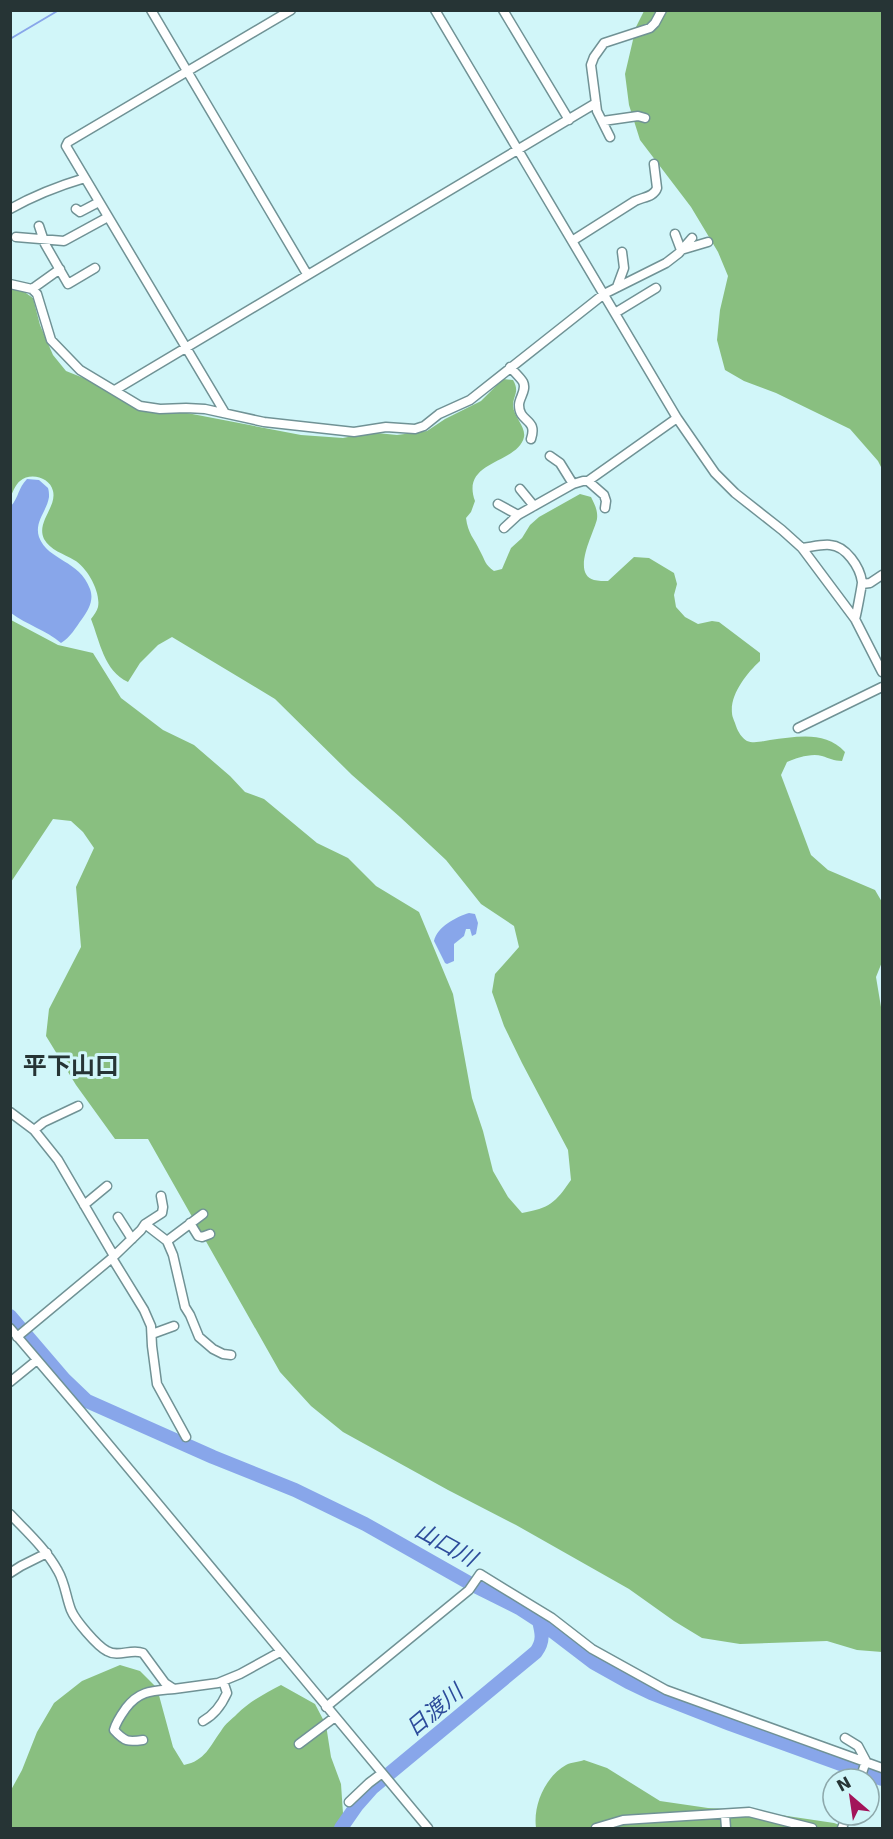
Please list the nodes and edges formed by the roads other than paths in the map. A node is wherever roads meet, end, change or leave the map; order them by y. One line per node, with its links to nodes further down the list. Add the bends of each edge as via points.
1 (151, 10): 6 (street)
2 (291, 10): 6 (street)
3 (435, 10): 12 (street)
4 (503, 10): 9 (street)
5 (662, 10): 7 (street, via 650,28 614,38 598,49 591,65)
6 (187, 72): 14 (street, via 68,142 66,146); 30 (street)
7 (597, 103): 9 (street); 10 (street)
8 (645, 118): 10 (street)
9 (569, 120): 12 (street)
10 (603, 121): 11 (street)
11 (610, 137)
12 (518, 150): 24 (street); 30 (street)
13 (654, 164): 24 (street, via 657,188 652,195 635,201)
14 (85, 178): 15 (street); 16 (street, via 40,193)
15 (99, 202): 17 (street, via 80,212); 18 (street)
16 (10, 209)
17 (76, 209)
18 (108, 217): 23 (street, via 64,241); 37 (street)
19 (39, 226): 23 (street)
20 (675, 234): 26 (street)
21 (16, 237): 23 (street)
22 (692, 237): 26 (street)
23 (45, 240): 29 (street)
24 (572, 241): 35 (street)
25 (708, 242): 26 (street)
26 (681, 250): 32 (street, via 666,263)
27 (622, 252): 32 (street, via 624,268)
28 (94, 268): 29 (street, via 68,284)
29 (60, 269): 34 (street)
30 (307, 274): 37 (street)
31 (10, 284): 34 (street)
32 (617, 287): 35 (street)
33 (656, 288): 36 (street)
34 (32, 289): 39 (street, via 51,340 80,370)
35 (604, 294): 36 (street); 38 (street)
36 (615, 313): 41 (street)
37 (185, 347): 39 (street); 40 (street)
38 (510, 367): 40 (street, via 470,400 415,429 386,427 354,432 264,422); 42 (street, via 523,382 519,409 533,426)
39 (115, 390): 40 (street, via 148,408)
40 (225, 413)
41 (677, 418): 44 (street); 52 (street, via 735,493)
42 (531, 439)
43 (550, 456): 45 (street)
44 (588, 482): 45 (street); 49 (street, via 604,495)
45 (573, 484): 48 (street)
46 (520, 489): 48 (street)
47 (498, 504): 50 (street)
48 (534, 506): 50 (street)
49 (604, 508)
50 (518, 515): 51 (street)
51 (504, 528)
52 (802, 548): 54 (street, via 831,545 843,549 854,562); 55 (street)
53 (882, 574): 54 (street)
54 (862, 584): 55 (street)
55 (855, 619): 56 (street)
56 (882, 672)
57 (882, 687): 58 (street)
58 (798, 728)
59 (78, 1106): 61 (street)
60 (10, 1112): 61 (street)
61 (34, 1130): 64 (street, via 58,1160)
62 (107, 1186): 64 (street)
63 (161, 1196): 68 (street, via 162,1213)
64 (84, 1205): 72 (street)
65 (203, 1214): 67 (street)
66 (118, 1217): 70 (street)
67 (190, 1223): 69 (street, via 198,1236); 71 (street)
68 (145, 1224): 70 (street); 71 (street)
69 (210, 1234)
70 (132, 1239): 72 (street)
71 (167, 1241): 77 (street, via 185,1307 199,1337 223,1354)
72 (113, 1257): 75 (street, via 144,1310); 76 (street)
73 (174, 1326): 75 (street)
74 (10, 1328): 76 (street)
75 (152, 1334): 80 (street, via 157,1384)
76 (19, 1336): 78 (street)
77 (231, 1354)
78 (37, 1360): 79 (street); 84 (street)
79 (10, 1382)
80 (186, 1437)
81 (10, 1514): 82 (street)
82 (47, 1553): 83 (street); 86 (street, via 65,1586 71,1611 95,1642 108,1652 143,1653)
83 (10, 1573)
84 (280, 1652): 85 (street); 87 (street)
85 (223, 1681): 86 (street); 89 (street, via 227,1693 223,1702)
86 (174, 1689): 91 (street, via 146,1692 134,1698 123,1711 114,1730 129,1742)
87 (326, 1707): 88 (street); 93 (street, via 472,1587 480,1574 530,1603 592,1649 666,1690)
88 (334, 1717): 92 (street); 96 (street)
89 (203, 1721)
90 (845, 1738): 93 (street, via 858,1746)
91 (143, 1740)
92 (299, 1744)
93 (865, 1762): 94 (street); 95 (street)
94 (863, 1767)
95 (882, 1768)
96 (384, 1777): 97 (street, via 369,1783); 99 (street)
97 (350, 1802)
98 (725, 1815): 100 (street, via 623,1820); 101 (street); 102 (street, via 749,1812)
99 (428, 1828)
100 (596, 1828)
101 (726, 1828)
102 (812, 1828)

